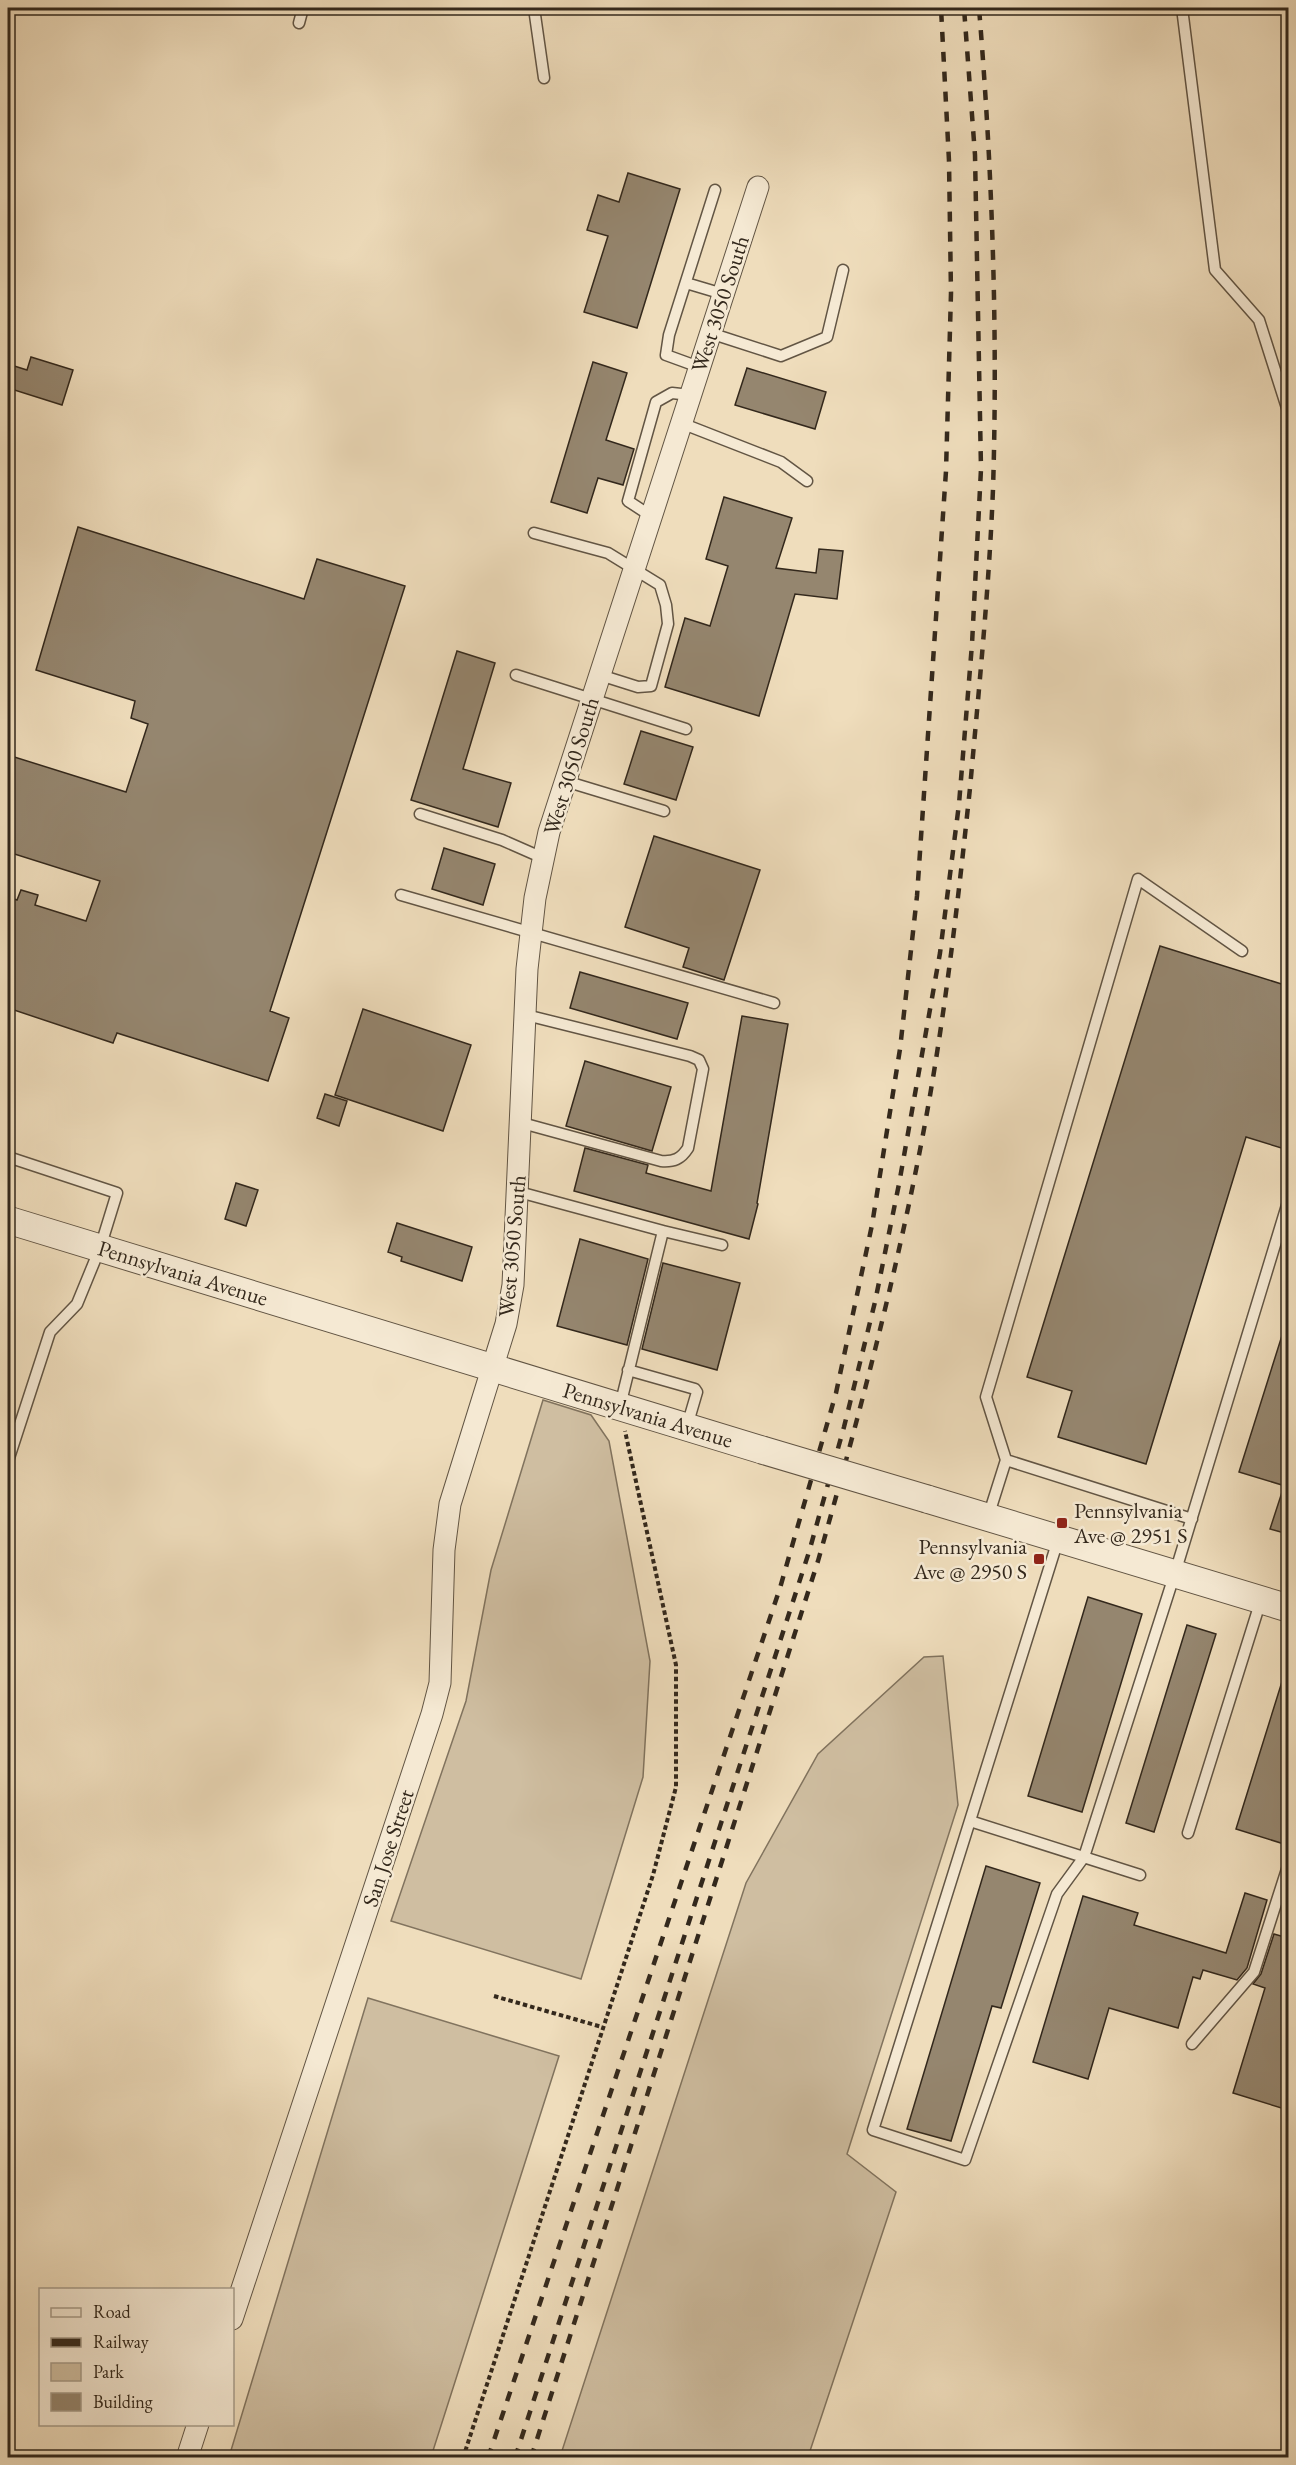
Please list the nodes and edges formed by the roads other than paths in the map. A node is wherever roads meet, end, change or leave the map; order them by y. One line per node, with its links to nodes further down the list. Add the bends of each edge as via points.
1 (303, 8): 4 (lane)
2 (534, 8): 5 (lane)
3 (1182, 8): 14 (lane, via 1215,270 1259,320)
4 (299, 23)
5 (544, 78)
6 (758, 187): 10 (street, West 3050 South)
7 (715, 190): 9 (lane)
8 (843, 270): 11 (lane, via 827,337 782,356)
9 (686, 283): 10 (lane); 12 (lane, via 666,355)
10 (723, 294): 11 (street, West 3050 South)
11 (710, 333): 12 (street, West 3050 South)
12 (699, 367): 13 (street, West 3050 South)
13 (690, 394): 16 (street, West 3050 South); 18 (lane, via 672,393 656,402 628,501)
14 (1287, 398): 15 (lane)
15 (1288, 411)
16 (681, 423): 17 (lane, via 781,462); 18 (street, West 3050 South)
17 (807, 480)
18 (651, 516): 20 (street, West 3050 South)
19 (534, 533): 20 (lane, via 608,553)
20 (634, 568): 22 (street, West 3050 South); 22 (lane, via 660,585 666,604 668,624 651,686 638,687)
21 (516, 675): 23 (lane)
22 (600, 675): 23 (street, West 3050 South)
23 (592, 699): 24 (lane); 25 (street, West 3050 South)
24 (686, 729)
25 (565, 781): 26 (lane); 28 (street, West 3050 South)
26 (664, 811)
27 (420, 814): 28 (lane, via 502,840)
28 (543, 858): 30 (street, West 3050 South)
29 (401, 895): 30 (lane)
30 (531, 933): 32 (lane); 33 (street, West 3050 South)
31 (1242, 951): 46 (lane, via 1138,879 986,1397)
32 (774, 1003)
33 (526, 1015): 34 (street, West 3050 South); 34 (lane, via 690,1056 699,1060 703,1069 688,1148 673,1162)
34 (522, 1124): 36 (street, West 3050 South)
35 (8, 1157): 41 (lane, via 117,1193)
36 (519, 1192): 39 (lane); 42 (street, West 3050 South, via 513,1285)
37 (1288, 1202): 49 (lane)
38 (8, 1220): 41 (street, Pennsylvania Avenue)
39 (663, 1231): 40 (lane); 43 (lane)
40 (722, 1245)
41 (100, 1248): 42 (street, Pennsylvania Avenue); 47 (lane, via 77,1304 50,1332)
42 (493, 1367): 44 (street, Pennsylvania Avenue); 60 (street, San Jose Street, via 450,1504 444,1550 440,1683 432,1713)
43 (628, 1370): 44 (lane); 45 (lane, via 695,1389)
44 (620, 1407): 45 (street, Pennsylvania Avenue)
45 (686, 1427): 48 (street, Pennsylvania Avenue, bridge)
46 (1006, 1460): 48 (lane); 49 (lane)
47 (8, 1461)
48 (988, 1518): 50 (street, Pennsylvania Avenue)
49 (1192, 1518): 51 (lane)
50 (1058, 1540): 51 (street, Pennsylvania Avenue); 54 (lane)
51 (1175, 1573): 52 (street, Pennsylvania Avenue); 56 (lane)
52 (1261, 1599): 53 (street, Pennsylvania Avenue); 55 (lane)
53 (1288, 1608)
54 (970, 1821): 56 (lane); 56 (lane, via 873,2130 965,2160 1057,1894)
55 (1188, 1833)
56 (1084, 1857): 58 (lane)
57 (1288, 1866): 59 (lane, via 1254,1972)
58 (1140, 1875)
59 (1192, 2044)
60 (234, 2313)
61 (197, 2426): 62 (street)
62 (187, 2457)

